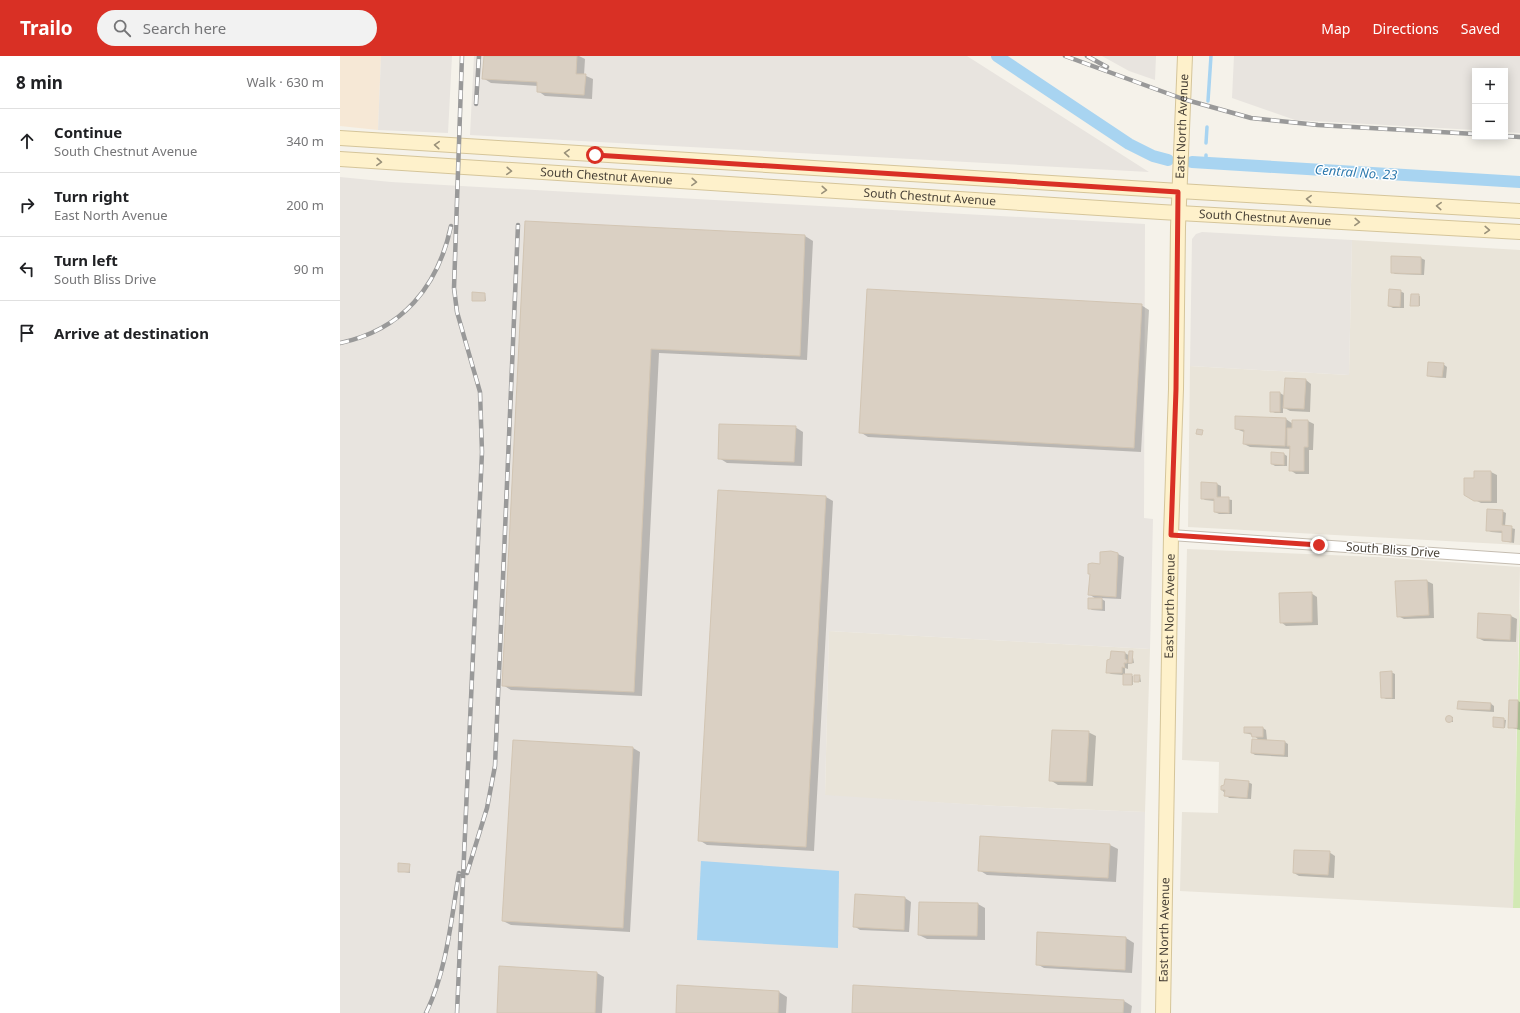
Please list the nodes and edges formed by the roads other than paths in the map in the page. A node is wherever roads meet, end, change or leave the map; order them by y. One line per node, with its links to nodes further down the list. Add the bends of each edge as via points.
1 (1185, 56): 4 (main road, East North Avenue)
2 (340, 138): 4 (main road, South Chestnut Avenue, one-way to 2)
3 (340, 159): 6 (main road, South Chestnut Avenue, one-way to 6)
4 (1178, 192): 5 (main road, South Chestnut Avenue, one-way to 4); 6 (main road, East North Avenue)
5 (1520, 211)
6 (1178, 212): 7 (main road, South Chestnut Avenue, one-way to 7); 8 (main road, East North Avenue)
7 (1520, 232)
8 (1171, 535): 9 (street, South Bliss Drive); 10 (main road, East North Avenue)
9 (1520, 559)
10 (1163, 1013)

